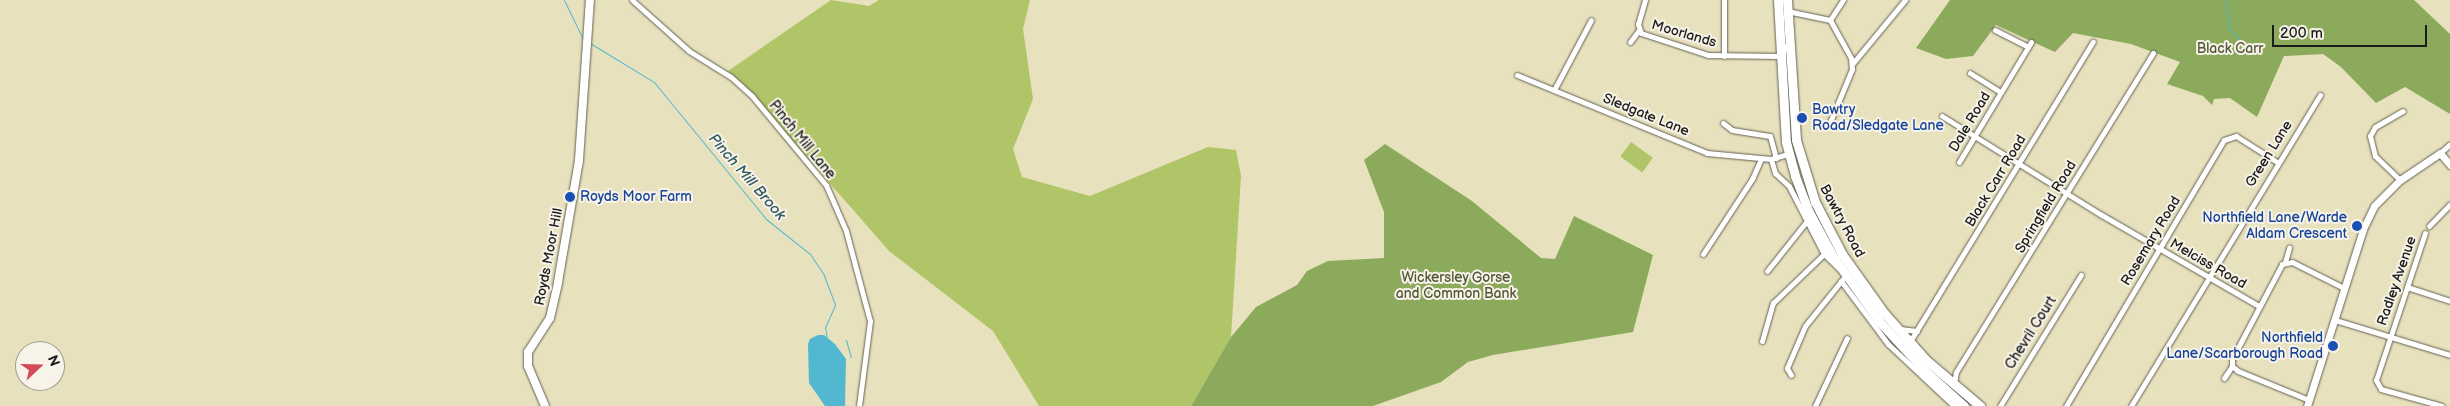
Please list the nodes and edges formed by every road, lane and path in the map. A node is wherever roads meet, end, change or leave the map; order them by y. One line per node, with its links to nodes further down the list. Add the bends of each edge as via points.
1 (590, 0): 77 (main road, Royds Moor Hill, via 579,160 558,282 550,318 528,352 528,366)
2 (632, 0): 78 (street, Pinch Mill Lane, via 690,51 731,77 752,96 826,185 846,231 870,321)
3 (1645, 0): 12 (street, Moorlands)
4 (1724, 0): 18 (street, Moorlands)
5 (1778, 0): 19 (main road, Bawtry Road)
6 (1787, 0): 9 (main road, Bawtry Road)
7 (1843, 0): 11 (street)
8 (1905, 0): 20 (street)
9 (1788, 11): 11 (street); 14 (main road, Bawtry Road)
10 (1591, 20): 24 (street)
11 (1830, 20): 20 (street)
12 (1639, 30): 15 (street, Moorlands); 18 (street, Moorlands, via 1708,55)
13 (1995, 30): 25 (street, Dale Road, via 2029,45)
14 (1789, 39): 19 (street); 21 (main road, Bawtry Road)
15 (1630, 42)
16 (2093, 42): 40 (street, Black Carr Road)
17 (2153, 53): 43 (street, Springfield Road)
18 (1724, 56): 19 (street, Moorlands)
19 (1780, 56): 26 (main road, Bawtry Road)
20 (1853, 63): 30 (street)
21 (1790, 70): 26 (main road, via 1784,72); 62 (main road, Bawtry Road, via 1796,140 1808,186 1842,254)
22 (1970, 74): 25 (street, Dale Road)
23 (1517, 75): 24 (street, Sledgate Lane)
24 (1554, 90): 37 (street, Sledgate Lane, via 1708,153)
25 (2000, 92): 32 (street, Dale Road)
26 (1782, 93): 35 (main road, Bawtry Road)
27 (2320, 95): 39 (street, Green Lane)
28 (2403, 111): 42 (street, via 2375,127 2370,136 2375,156)
29 (1942, 116): 32 (street, Melciss Road)
30 (1830, 122)
31 (1723, 123): 36 (street, Bawtry Road, via 1732,130 1770,136)
32 (1974, 136): 38 (street, Dale Road); 40 (street, Melciss Road)
33 (2450, 144): 34 (street)
34 (2440, 153): 41 (street); 42 (street)
35 (1788, 154): 36 (street); 55 (main road, Bawtry Road, via 1808,210)
36 (1773, 158): 37 (street, Sledgate Lane); 45 (street, Bawtry Road, via 1775,173 1789,186)
37 (1761, 159): 50 (street, via 1752,179)
38 (1959, 162)
39 (2277, 162): 49 (street, Rosemary Road, via 2236,136 2227,137); 56 (street, Green Lane)
40 (2020, 163): 43 (street, Melciss Road); 63 (street, Black Carr Road)
41 (2450, 165)
42 (2400, 180): 58 (street, via 2380,198 2367,218)
43 (2068, 193): 49 (street, Melciss Road); 70 (street, Springfield Road)
44 (2450, 204): 46 (street)
45 (1806, 222): 51 (street, Bawtry Road); 53 (street)
46 (2429, 226)
47 (2425, 233): 57 (street, Radley Avenue)
48 (2289, 248): 52 (street)
49 (2159, 249): 56 (street, Melciss Road); 83 (street, Rosemary Road)
50 (1703, 254)
51 (1824, 254): 55 (street, Bawtry Road); 66 (street, via 1773,303)
52 (2284, 262): 58 (street); 60 (street)
53 (1766, 271)
54 (2081, 275): 76 (street, Chevril Court)
55 (1843, 278): 62 (main road, Bawtry Road); 72 (street, via 1805,326 1787,368); 80 (street, Bawtry Road, via 1888,344)
56 (2207, 278): 60 (street, Melciss Road); 84 (street, Green Lane)
57 (2407, 287): 59 (street); 64 (street, Radley Avenue)
58 (2344, 288): 61 (street)
59 (2450, 301)
60 (2259, 306): 69 (street)
61 (2335, 320): 64 (street); 75 (street)
62 (1895, 331): 63 (street); 67 (main road, Bawtry Road)
63 (1917, 331): 67 (street, Black Carr Road)
64 (2390, 337): 68 (street); 85 (street, Radley Avenue, via 2377,376 2381,389)
65 (1847, 338): 79 (street)
66 (1762, 341)
67 (1906, 346): 71 (main road, Bawtry Road); 81 (main road, Bawtry Road)
68 (2450, 354)
69 (2232, 366): 73 (street); 75 (street)
70 (1956, 372): 71 (street); 74 (street, Springfield Road)
71 (1940, 373): 74 (main road, Bawtry Road)
72 (1791, 375)
73 (2224, 378)
74 (1955, 387): 82 (main road, Bawtry Road)
75 (2308, 403)
76 (2000, 404)
77 (545, 406)
78 (859, 406)
79 (1815, 406)
80 (1954, 406)
81 (1964, 406)
82 (1980, 406)
83 (2066, 406)
84 (2131, 406)
85 (2442, 406)

